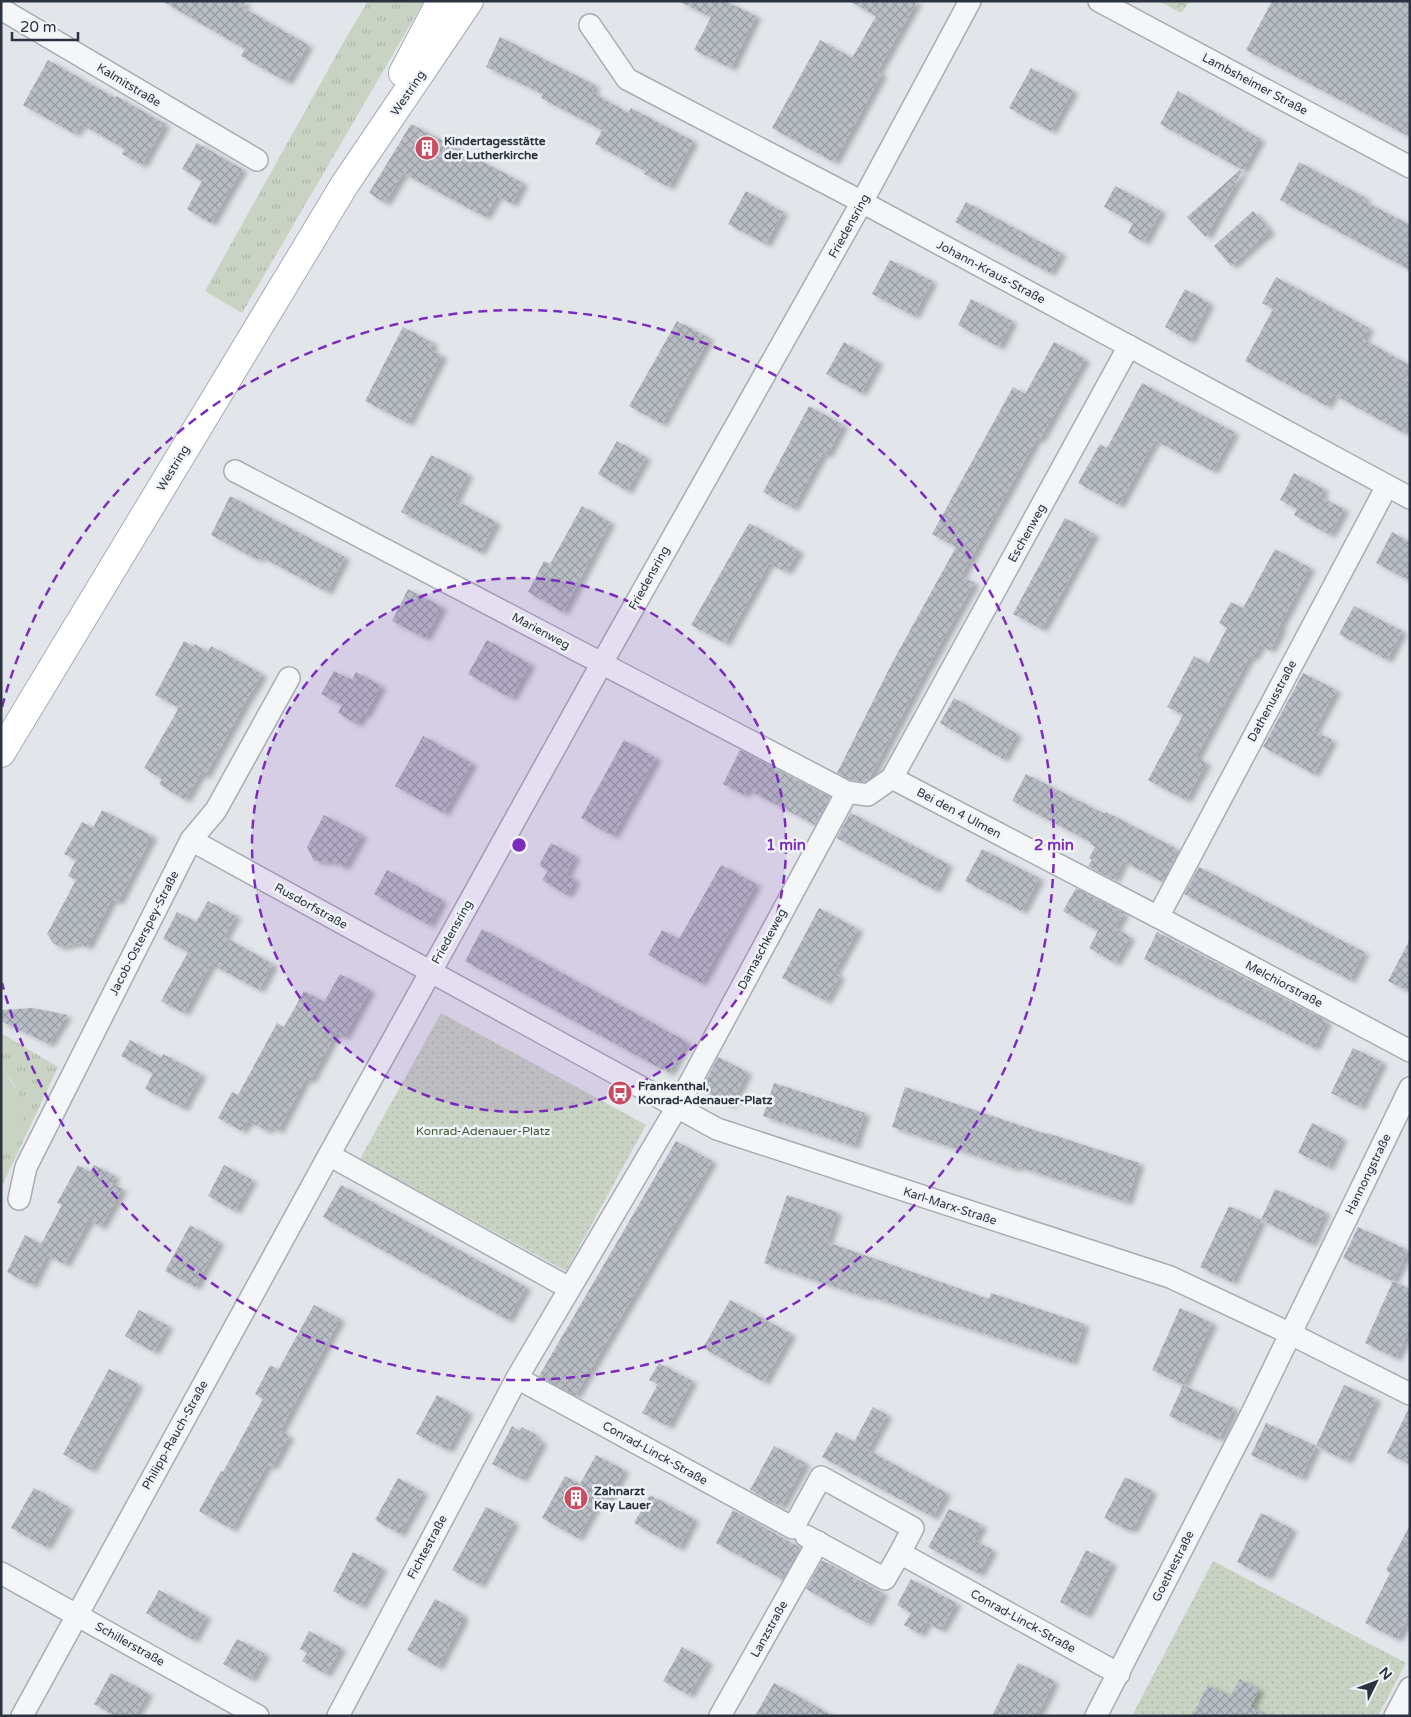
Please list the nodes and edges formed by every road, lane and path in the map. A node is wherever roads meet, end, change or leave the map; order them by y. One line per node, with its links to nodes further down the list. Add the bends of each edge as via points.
1 (441, 1): 9 (main road, Westring)
2 (469, 1): 9 (main road, Westring)
3 (970, 1): 10 (street, Friedensring)
4 (1100, 1): 8 (street, Lambsheimer Straße)
5 (4, 7): 7 (street, Kalmitstraße)
6 (590, 25): 10 (street, Johann-Kraus-Straße, via 627,79)
7 (257, 160)
8 (1410, 167)
9 (346, 184): 17 (main road, Westring)
10 (862, 202): 11 (street, Johann-Kraus-Straße); 15 (street, Friedensring)
11 (1129, 346): 13 (street, Johann-Kraus-Straße); 18 (street, Eschenweg)
12 (235, 471): 15 (street, Marienweg)
13 (1387, 486): 14 (street, Johann-Kraus-Straße); 21 (street, Dathenusstraße)
14 (1410, 498)
15 (602, 662): 19 (street, Marienweg); 22 (street, Friedensring)
16 (289, 678): 20 (street, Jacob-Osterspey-Straße, via 216,810)
17 (1, 753)
18 (892, 778): 19 (street, via 868,795); 21 (street, Bei den 4 Ulmen)
19 (848, 792): 25 (street, Damaschkeweg)
20 (191, 840): 22 (street, Rusdorfstraße); 27 (street, Jacob-Osterspey-Straße, via 26,1167)
21 (1158, 917): 23 (street, Melchiorstraße)
22 (430, 971): 25 (street); 26 (street, Friedensring)
23 (1410, 1051)
24 (1410, 1088): 29 (street, Hannongstraße)
25 (677, 1107): 28 (street); 29 (street, Karl-Marx-Straße, via 717,1129 1170,1277)
26 (328, 1155): 28 (street); 36 (street, Philipp-Rauch-Straße)
27 (19, 1200)
28 (569, 1288): 30 (street)
29 (1290, 1333): 31 (street, Karl-Marx-Straße); 37 (street, Goethestraße)
30 (517, 1378): 32 (street, Conrad-Linck-Straße); 41 (street, Fichtestraße)
31 (1410, 1394)
32 (793, 1528): 33 (street, Conrad-Linck-Straße); 34 (street, Conrad-Linck-Straße, via 821,1478 913,1528)
33 (818, 1542): 34 (street, Conrad-Linck-Straße, via 886,1579); 42 (street, Lanzstraße)
34 (900, 1553): 37 (street, Conrad-Linck-Straße)
35 (1, 1573): 36 (street, Schillerstraße)
36 (77, 1615): 39 (street, Philipp-Rauch-Straße); 40 (street, Schillerstraße)
37 (1119, 1674): 43 (street, Goethestraße)
38 (1410, 1688): 44 (street)
39 (22, 1716)
40 (258, 1716)
41 (338, 1716)
42 (720, 1716)
43 (1096, 1716)
44 (1395, 1716)

